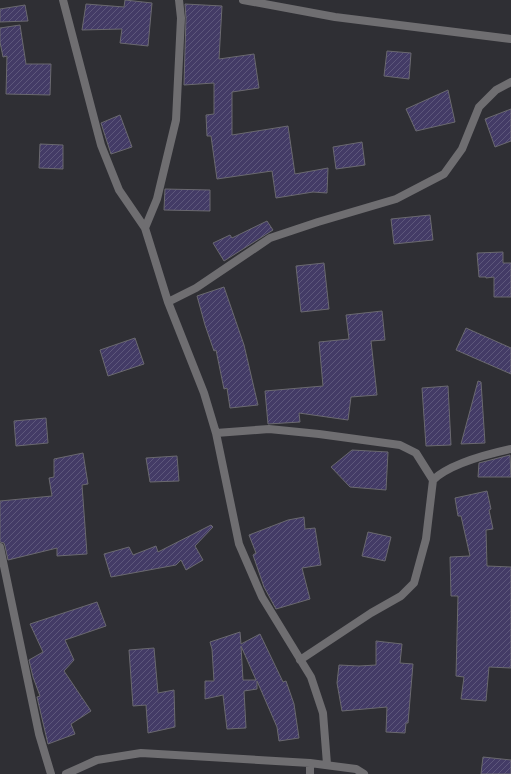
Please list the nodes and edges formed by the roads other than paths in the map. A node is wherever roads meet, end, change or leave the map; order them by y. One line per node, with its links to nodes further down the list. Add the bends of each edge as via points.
1 (63, 0): 6 (street, via 101,145 119,190)
2 (179, 0): 6 (street, via 181,18 176,120 157,199)
3 (243, 0): 4 (street, via 335,17)
4 (511, 39)
5 (511, 82): 7 (street, via 496,90 478,108 462,149 444,174 396,199 270,238 196,288)
6 (145, 228): 7 (street)
7 (168, 302): 8 (street, via 204,393)
8 (216, 433): 10 (street, via 269,429 400,445 416,453); 12 (street, via 239,544 262,597)
9 (511, 449): 10 (street, via 460,464)
10 (433, 480): 12 (street, via 426,539 414,583 401,596)
11 (0, 547): 15 (street, via 39,734)
12 (300, 660): 14 (street, via 311,677 323,713)
13 (310, 762): 14 (street); 16 (street, via 141,753 97,760); 17 (street)
14 (326, 764): 18 (street, via 356,769)
15 (51, 774)
16 (66, 774)
17 (310, 774)
18 (364, 774)

